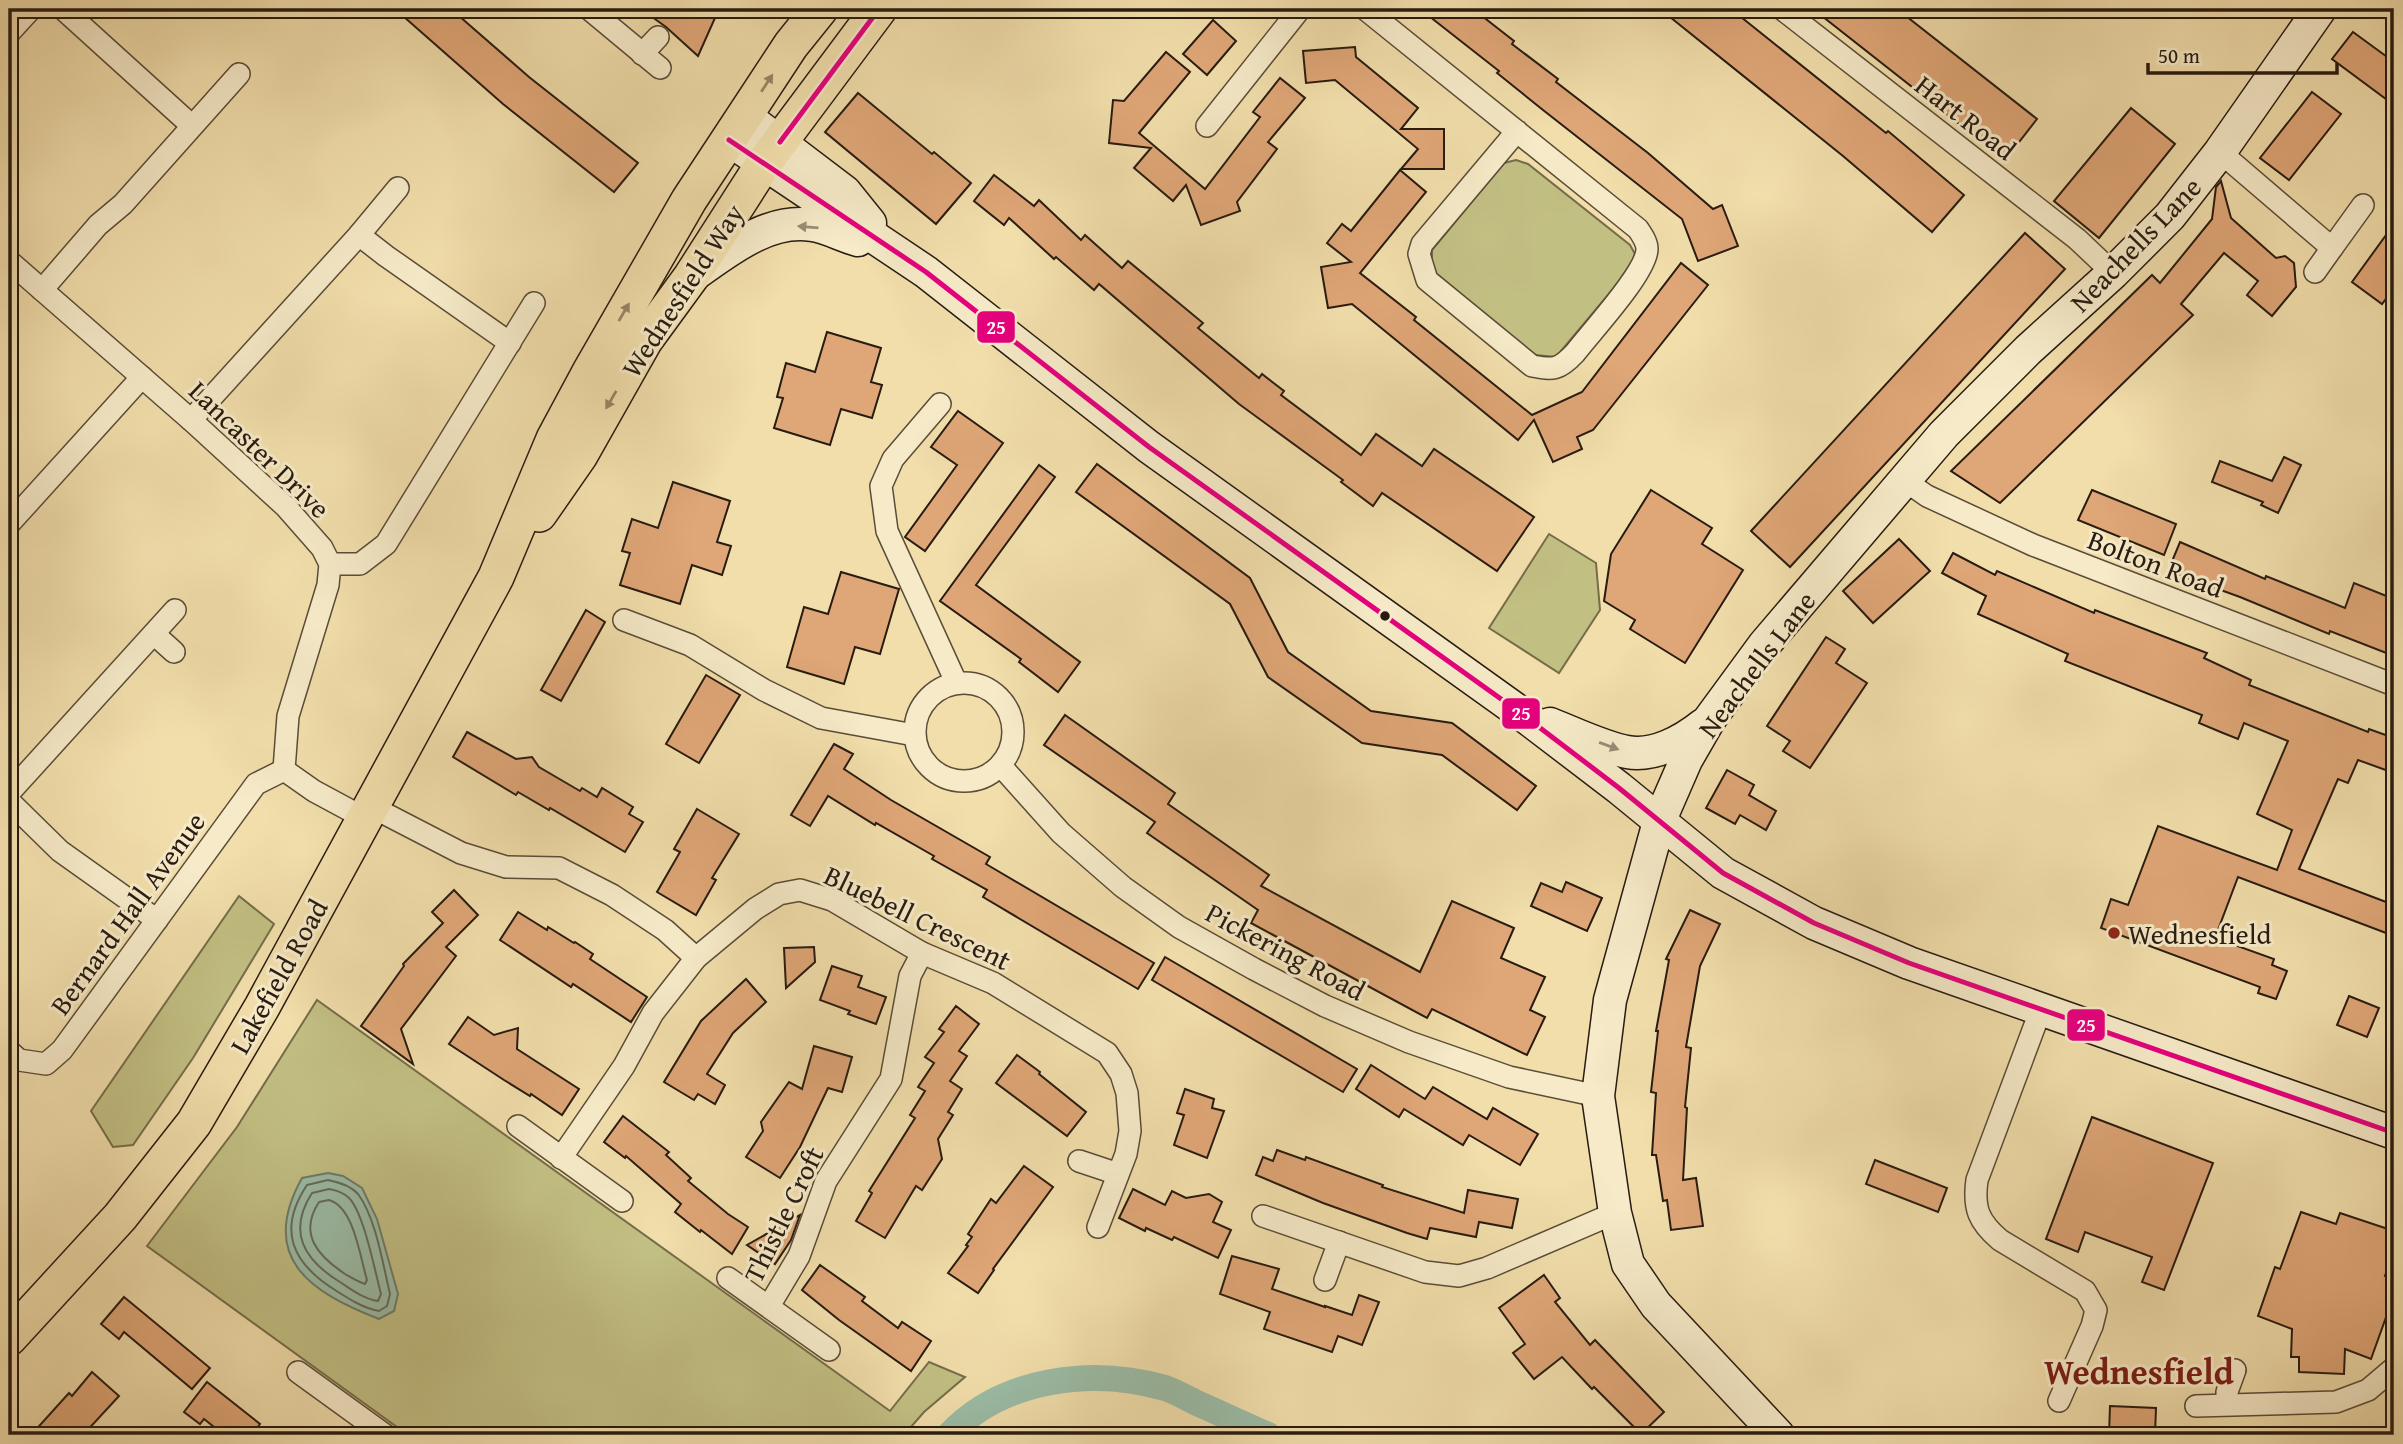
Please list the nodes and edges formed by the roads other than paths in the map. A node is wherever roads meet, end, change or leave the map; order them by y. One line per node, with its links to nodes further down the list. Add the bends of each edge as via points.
1 (63, 9): 15 (street)
2 (589, 9): 12 (street)
3 (879, 9): 19 (main road, Wednesfield Way)
4 (1300, 9): 16 (street)
5 (1365, 9): 18 (street)
6 (1782, 9): 28 (street, Hart Road, via 2077,239)
7 (2320, 9): 20 (street, Neachells Lane)
8 (28, 10): 10 (street)
9 (816, 12): 17 (main road, one-way to 9)
10 (9, 33)
11 (658, 37): 12 (street)
12 (642, 54): 13 (street)
13 (660, 68)
14 (239, 74): 15 (street)
15 (191, 125): 30 (street)
16 (1207, 127)
17 (737, 128): 19 (street); 39 (main road, one-way to 17, via 554,439 689,200)
18 (1517, 131): 18 (street, via 1638,229 1647,249 1640,271 1608,312 1564,365 1552,369 1532,366 1427,280 1419,254)
19 (772, 152): 25 (street, via 845,192); 29 (main road, Wednesfield Way)
20 (2220, 152): 24 (street); 28 (street, Neachells Lane, via 2170,216)
21 (398, 188): 23 (street)
22 (2363, 205): 24 (street)
23 (359, 235): 32 (street); 35 (street)
24 (2332, 248): 27 (street)
25 (896, 253): 29 (street, one-way to 29, via 812,225 781,226 731,249); 46 (street, via 1149,447)
26 (9, 261): 30 (street, Lancaster Drive)
27 (2315, 272)
28 (2113, 273): 36 (street, Neachells Lane, via 2028,350)
29 (691, 277): 39 (main road, Wednesfield Way, one-way to 39, via 645,340 580,455)
30 (42, 290): 33 (street, Lancaster Drive)
31 (534, 303): 32 (street)
32 (510, 343): 38 (street, via 386,544 360,564)
33 (142, 377): 35 (street, Lancaster Drive); 37 (street)
34 (940, 404): 44 (street, via 893,459 881,486 887,531)
35 (191, 420): 38 (street, Lancaster Drive, via 286,507)
36 (1904, 480): 45 (street, Bolton Road, via 1927,496 2033,545); 47 (street, Neachells Lane, via 1764,645)
37 (9, 522)
38 (330, 564): 50 (street, via 328,585 288,716)
39 (496, 577): 53 (main road, Lakefield Road)
40 (175, 610): 42 (street)
41 (624, 620): 48 (street, via 691,645 821,718)
42 (154, 634): 43 (street); 51 (street)
43 (174, 652)
44 (956, 682): 48 (street, via 930,695 920,706); 49 (street, via 989,689 1010,715 1010,748)
45 (2394, 685)
46 (1522, 715): 47 (street, one-way to 47, via 1629,753 1664,749); 54 (street)
47 (1709, 720): 54 (street, Neachells Lane)
48 (914, 735): 49 (street, via 925,762 949,779 978,779)
49 (1000, 766): 60 (street, Pickering Road, via 1061,833 1123,887 1254,970 1409,1042 1509,1077)
50 (284, 770): 53 (street, via 314,791); 55 (street, Bernard Hall Avenue, via 256,784)
51 (9, 793)
52 (9, 801): 55 (street, via 60,850)
53 (369, 813): 57 (street, via 506,867 559,868 644,916); 74 (main road, Lakefield Road, via 194,1123 120,1217)
54 (1659, 822): 58 (street, via 1723,873 1814,923); 60 (street, Neachells Lane, via 1610,1000)
55 (157, 920): 59 (street, Bernard Hall Avenue, via 62,1050 46,1064 19,1060)
56 (922, 953): 57 (street, Bluebell Crescent, via 832,900 800,890 779,894 755,909); 65 (street, Bluebell Crescent, via 993,983 1107,1053 1121,1074 1130,1117 1126,1154); 73 (street, Thistle Croft, via 910,976 891,1079 825,1181 799,1256)
57 (696, 958): 63 (street, Bluebell Crescent, via 653,1013 624,1066)
58 (2040, 1009): 62 (street); 79 (street, via 1975,1193 1980,1220 1989,1231 2085,1291 2096,1310)
59 (9, 1051)
60 (1598, 1096): 67 (street, Neachells Lane)
61 (518, 1126): 63 (street)
62 (2394, 1133)
63 (561, 1158): 66 (street)
64 (1079, 1161): 65 (street)
65 (1118, 1174): 69 (street, Bluebell Crescent)
66 (622, 1201)
67 (1615, 1213): 70 (street, via 1459,1276 1426,1272); 83 (street, Neachells Lane, via 1628,1264 1656,1305)
68 (1263, 1216): 70 (street)
69 (1098, 1227)
70 (1339, 1242): 72 (street)
71 (728, 1278): 73 (street, Thistle Croft)
72 (1325, 1280)
73 (769, 1306): 75 (street, Thistle Croft)
74 (9, 1338)
75 (829, 1350)
76 (2394, 1368): 80 (street, via 2368,1390 2336,1402)
77 (2235, 1370): 80 (street)
78 (298, 1373): 82 (street)
79 (2059, 1401)
80 (2227, 1404): 81 (street)
81 (2196, 1406)
82 (381, 1434)
83 (1778, 1435)

